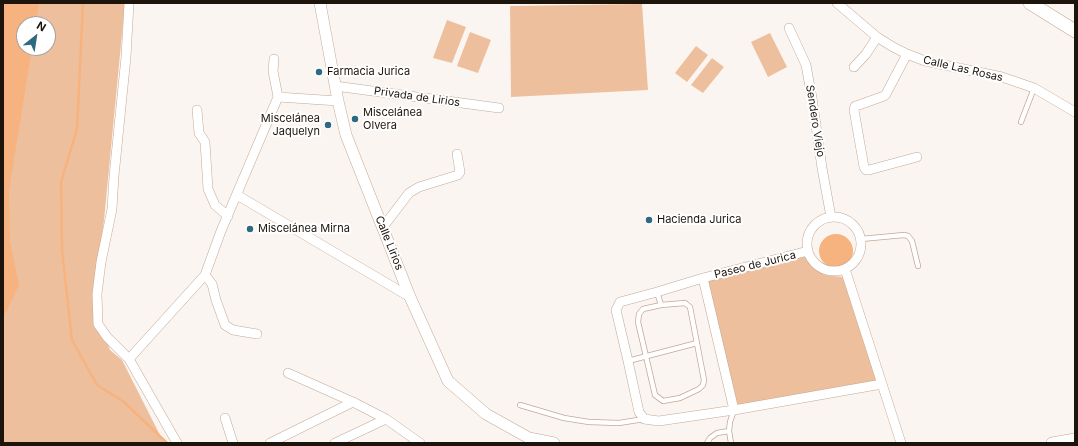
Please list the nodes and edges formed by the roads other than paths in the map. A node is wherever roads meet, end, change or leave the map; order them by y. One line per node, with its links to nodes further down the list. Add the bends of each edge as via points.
1 (129, 3): 37 (street, via 112,209 97,294 98,324 107,337)
2 (320, 3): 11 (street, Calle Lirios)
3 (837, 3): 7 (street, Calle Las Rosas)
4 (1030, 3): 6 (main road)
5 (789, 28): 23 (street, Sendero Viejo, via 806,65)
6 (1075, 31)
7 (877, 37): 8 (street, Calle Las Rosas); 10 (street)
8 (907, 54): 12 (street, Calle Las Rosas, via 925,61 1002,77); 20 (street, via 886,94 859,104 854,110 866,170)
9 (274, 59): 13 (street, via 273,71)
10 (854, 67)
11 (335, 86): 14 (street, Calle Lirios); 15 (street, Privada de Lirios)
12 (1034, 88): 17 (street, Calle Las Rosas); 18 (lane)
13 (278, 97): 14 (street); 21 (street)
14 (338, 101): 24 (street, Calle Lirios, via 346,135)
15 (499, 108)
16 (197, 110): 22 (street, via 199,133 205,142 208,189 215,205)
17 (1075, 112)
18 (1021, 122)
19 (457, 154): 24 (street, via 460,172 458,175 419,187 409,193)
20 (917, 158)
21 (237, 195): 22 (street); 32 (street)
22 (228, 216): 29 (street)
23 (831, 217): 25 (street, via 838,217 852,224 858,230); 26 (street, Paseo de Jurica, via 823,219 811,229 808,236)
24 (383, 227): 32 (street, Calle Lirios)
25 (861, 239): 27 (lane, via 908,236 912,241); 28 (street, via 857,259)
26 (808, 252): 28 (street, Paseo de Jurica, via 816,265 823,269); 30 (street, Paseo de Jurica)
27 (918, 266)
28 (845, 269): 40 (street)
29 (205, 276): 34 (street, via 212,284 225,325 233,330); 37 (street)
30 (703, 278): 31 (street, Paseo de Jurica); 43 (street)
31 (657, 292): 33 (lane); 38 (street, Paseo de Jurica, via 620,302 616,310)
32 (410, 297): 49 (street, Calle Lirios, via 448,381 486,414)
33 (661, 305): 35 (lane, via 685,303 690,308); 36 (lane, via 643,309 639,314 638,322)
34 (257, 334)
35 (697, 343): 36 (lane); 36 (lane, via 704,380 699,390 680,398 663,401 655,395)
36 (646, 356): 38 (lane)
37 (130, 359): 50 (street)
38 (628, 361): 46 (street, Paseo de Jurica, via 639,412)
39 (288, 373): 41 (street)
40 (882, 384): 43 (street); 58 (street)
41 (353, 402): 45 (street); 52 (street)
42 (520, 405): 46 (lane, via 564,418 589,422 619,423)
43 (734, 410): 46 (street, via 658,421); 47 (lane)
44 (225, 418): 51 (street)
45 (386, 419): 53 (street); 54 (street)
46 (644, 419)
47 (729, 431): 56 (lane, via 717,433); 57 (lane)
48 (1075, 438): 59 (street)
49 (537, 441): 55 (street, Calle Lirios)
50 (177, 443)
51 (233, 443)
52 (270, 443)
53 (335, 443)
54 (420, 443)
55 (554, 443)
56 (707, 443)
57 (731, 443)
58 (901, 443)
59 (1052, 443)

